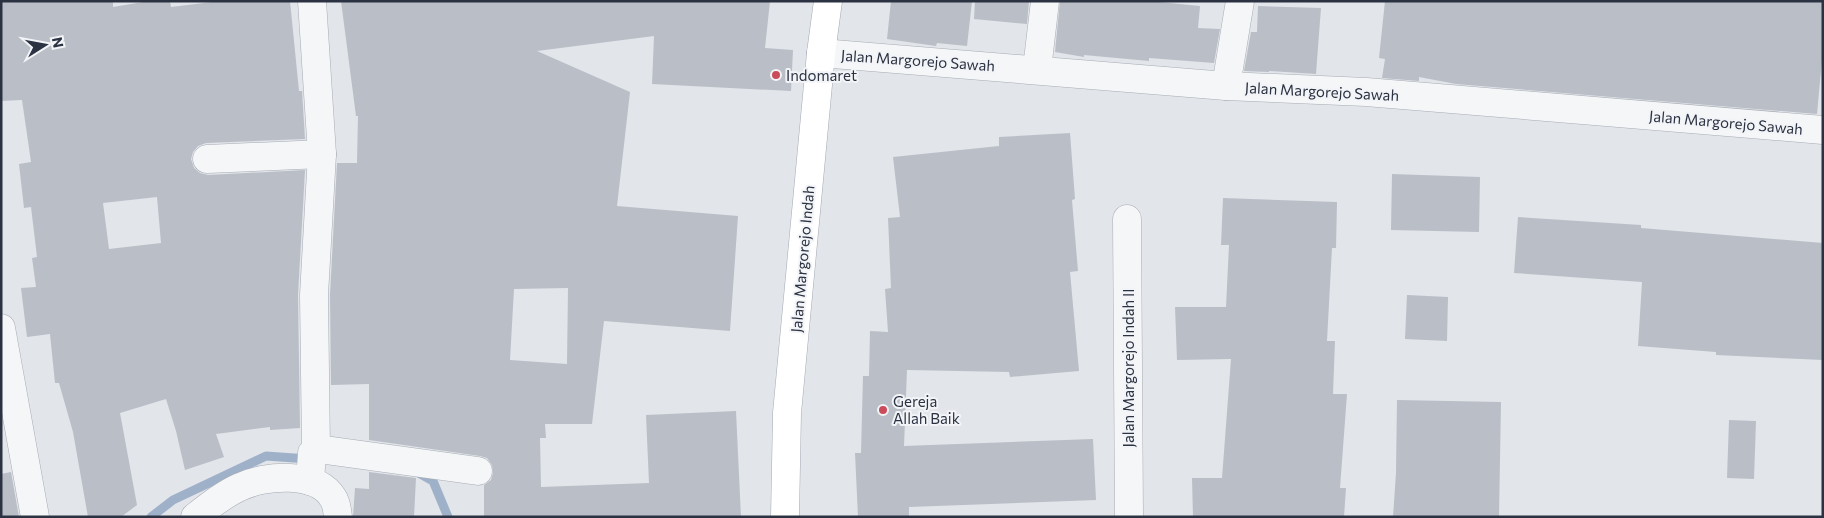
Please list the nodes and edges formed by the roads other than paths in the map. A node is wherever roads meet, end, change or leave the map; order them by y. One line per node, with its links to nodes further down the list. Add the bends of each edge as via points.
1 (312, 1): 9 (street)
2 (828, 1): 5 (main road, Jalan Margorejo Indah)
3 (1045, 1): 6 (street)
4 (1240, 1): 7 (street)
5 (821, 53): 6 (street, Jalan Margorejo Sawah); 18 (main road, Jalan Margorejo Indah, via 787,413)
6 (1037, 69): 7 (street, Jalan Margorejo Sawah)
7 (1226, 86): 8 (street, Jalan Margorejo Sawah, via 1366,92)
8 (1823, 130)
9 (322, 154): 10 (street); 13 (street, via 314,295)
10 (208, 159)
11 (1126, 219): 19 (street, Jalan Margorejo Indah II)
12 (1, 328): 15 (street)
13 (312, 464): 14 (street, via 325,449); 16 (street, via 297,478 256,481 241,486); 17 (street, via 334,499)
14 (478, 471)
15 (36, 517)
16 (195, 517)
17 (338, 517)
18 (785, 517)
19 (1129, 517)

